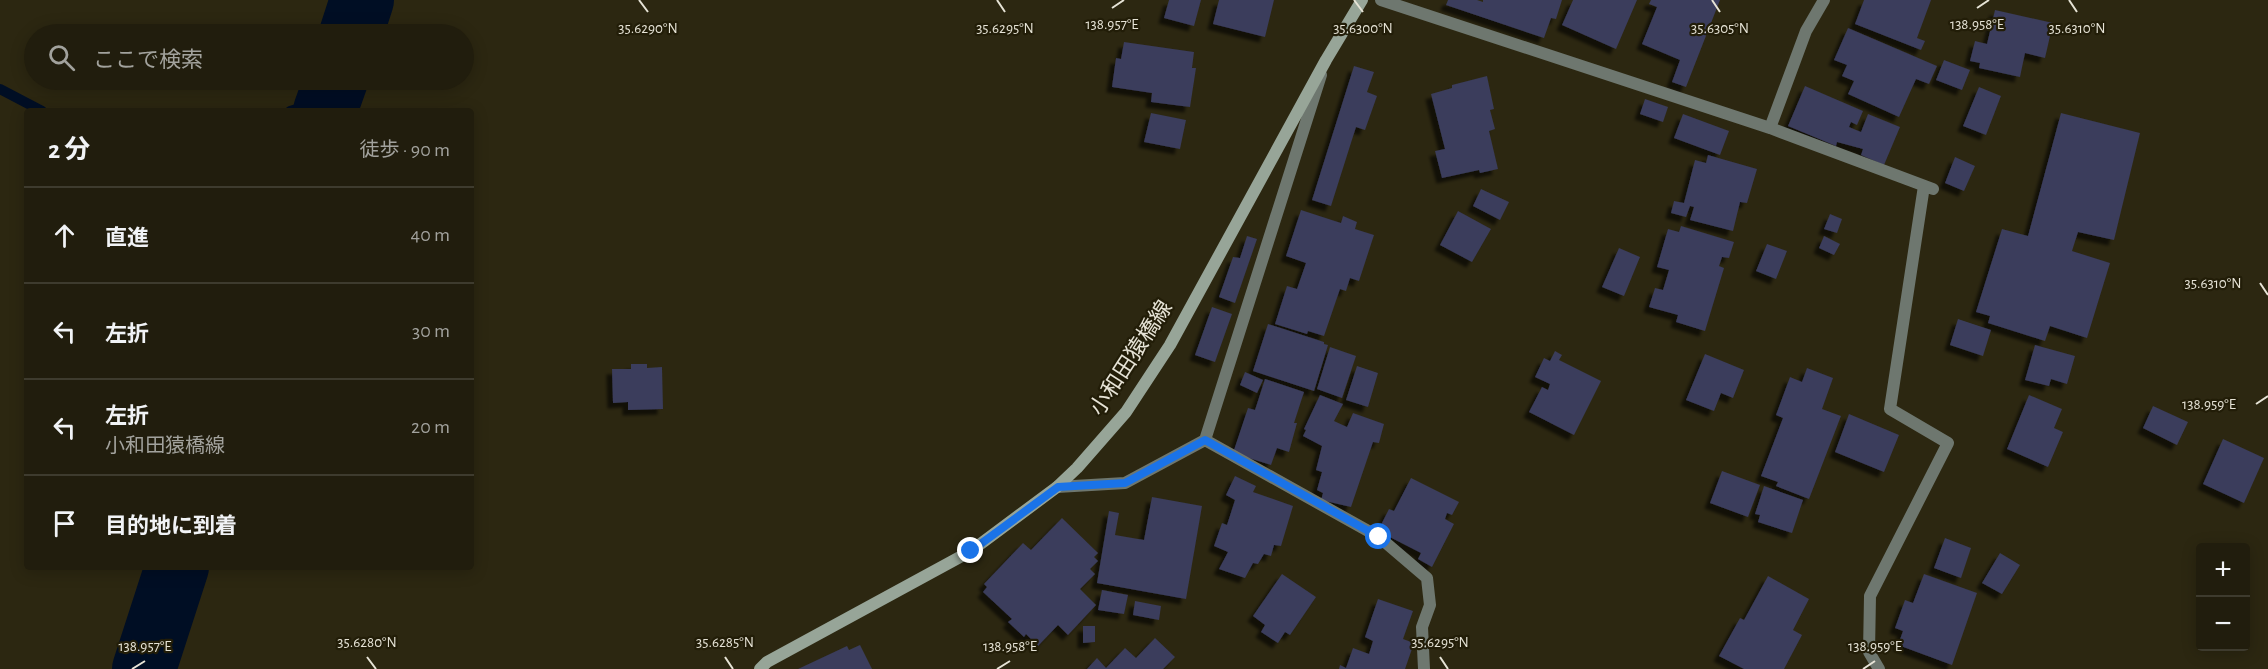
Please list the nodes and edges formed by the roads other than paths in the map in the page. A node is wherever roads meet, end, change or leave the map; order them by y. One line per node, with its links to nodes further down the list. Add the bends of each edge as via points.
1 (1362, 0): 4 (main road, 小和田猿橋線)
2 (1381, 0): 5 (street)
3 (1824, 0): 5 (street, via 1806,31)
4 (1326, 60): 6 (street); 7 (main road, 小和田猿橋線, via 1170,345 1126,412)
5 (1770, 128): 10 (street, via 1928,188 1890,409 1948,443 1870,596 1869,651)
6 (1205, 440): 7 (street, via 1125,483); 9 (street, via 1379,537 1427,578 1430,604 1422,627)
7 (1058, 487): 8 (main road, 小和田猿橋線, via 971,551)
8 (760, 669)
9 (1424, 669)
10 (1879, 669)

